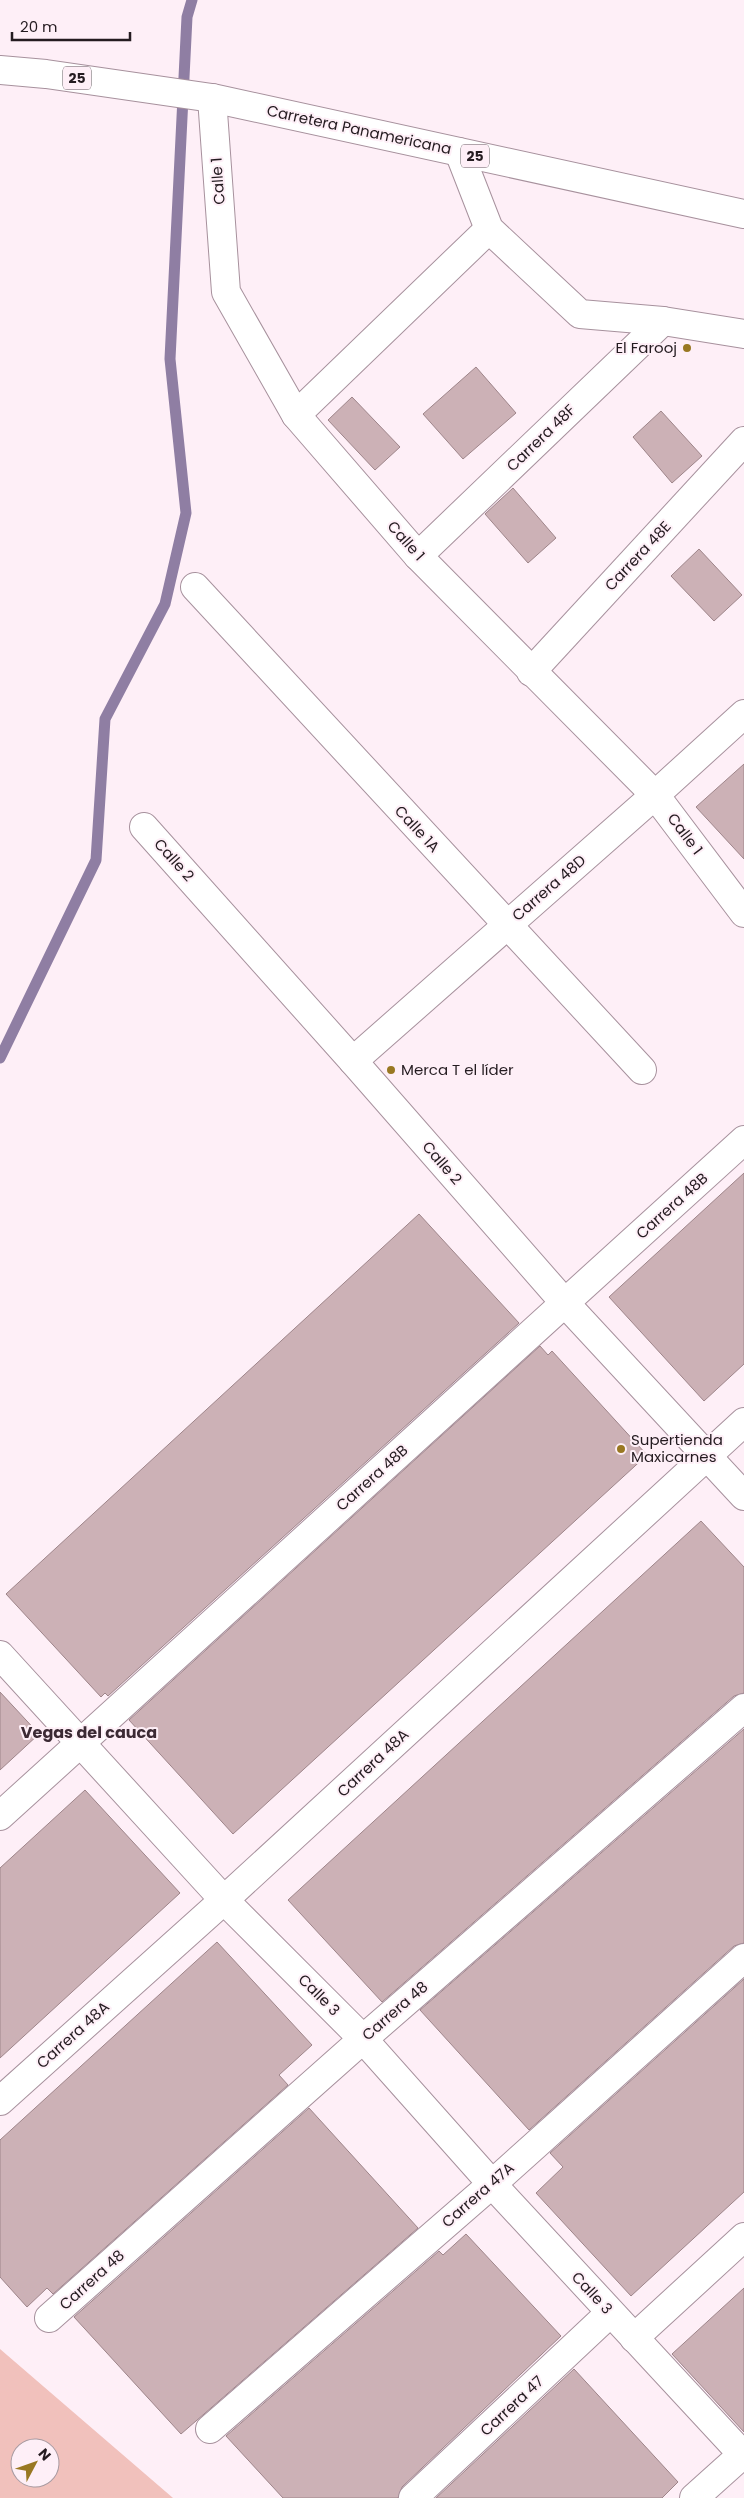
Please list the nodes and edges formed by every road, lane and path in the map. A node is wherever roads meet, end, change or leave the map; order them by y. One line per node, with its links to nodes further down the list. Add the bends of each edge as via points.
1 (0, 70): 2 (main road, Carretera Panamericana / 25)
2 (209, 98): 3 (main road, Carretera Panamericana / 25); 8 (main road, Calle 1, via 226,292)
3 (459, 152): 4 (main road, Carretera Panamericana / 25); 5 (main road)
4 (744, 214)
5 (490, 229): 6 (main road, via 580,314); 8 (main road)
6 (663, 321): 7 (main road); 10 (main road, Carrera 48F)
7 (744, 334)
8 (296, 415): 10 (main road, Calle 1)
9 (744, 441): 12 (main road, Carrera 48E)
10 (418, 556): 12 (main road, Calle 1)
11 (195, 587): 17 (main road, Calle 1A)
12 (531, 672): 14 (main road, Calle 1)
13 (744, 714): 14 (main road, Carrera 48D)
14 (656, 795): 16 (main road, Calle 1); 17 (main road, Carrera 48D)
15 (144, 827): 18 (main road, Calle 2)
16 (744, 913)
17 (506, 926): 18 (main road, Carrera 48D); 19 (main road, Calle 1A)
18 (354, 1061): 21 (main road, Calle 2)
19 (642, 1070)
20 (744, 1140): 21 (main road, Carrera 48B)
21 (564, 1302): 23 (main road, Calle 2); 27 (main road, Carrera 48B)
22 (744, 1422): 23 (main road, Carrera 48A)
23 (707, 1455): 24 (main road, Calle 2); 29 (main road, Carrera 48A)
24 (744, 1496)
25 (0, 1655): 27 (main road, Calle 3)
26 (744, 1708): 31 (main road, Carrera 48)
27 (81, 1744): 28 (main road, Carrera 48B); 29 (main road, Calle 3)
28 (0, 1816)
29 (224, 1900): 31 (main road, Calle 3); 32 (main road, Carrera 48A)
30 (744, 1958): 33 (main road, Carrera 47A)
31 (363, 2039): 33 (main road, Calle 3); 36 (main road, Carrera 48)
32 (0, 2101)
33 (492, 2184): 35 (main road, Calle 3); 38 (main road, Carrera 47A)
34 (744, 2237): 37 (main road)
35 (610, 2313): 37 (main road, Calle 3); 40 (main road, Carrera 47)
36 (49, 2318)
37 (634, 2338): 39 (main road, Calle 3)
38 (210, 2429)
39 (743, 2455): 41 (main road)
40 (413, 2498)
41 (694, 2498)

